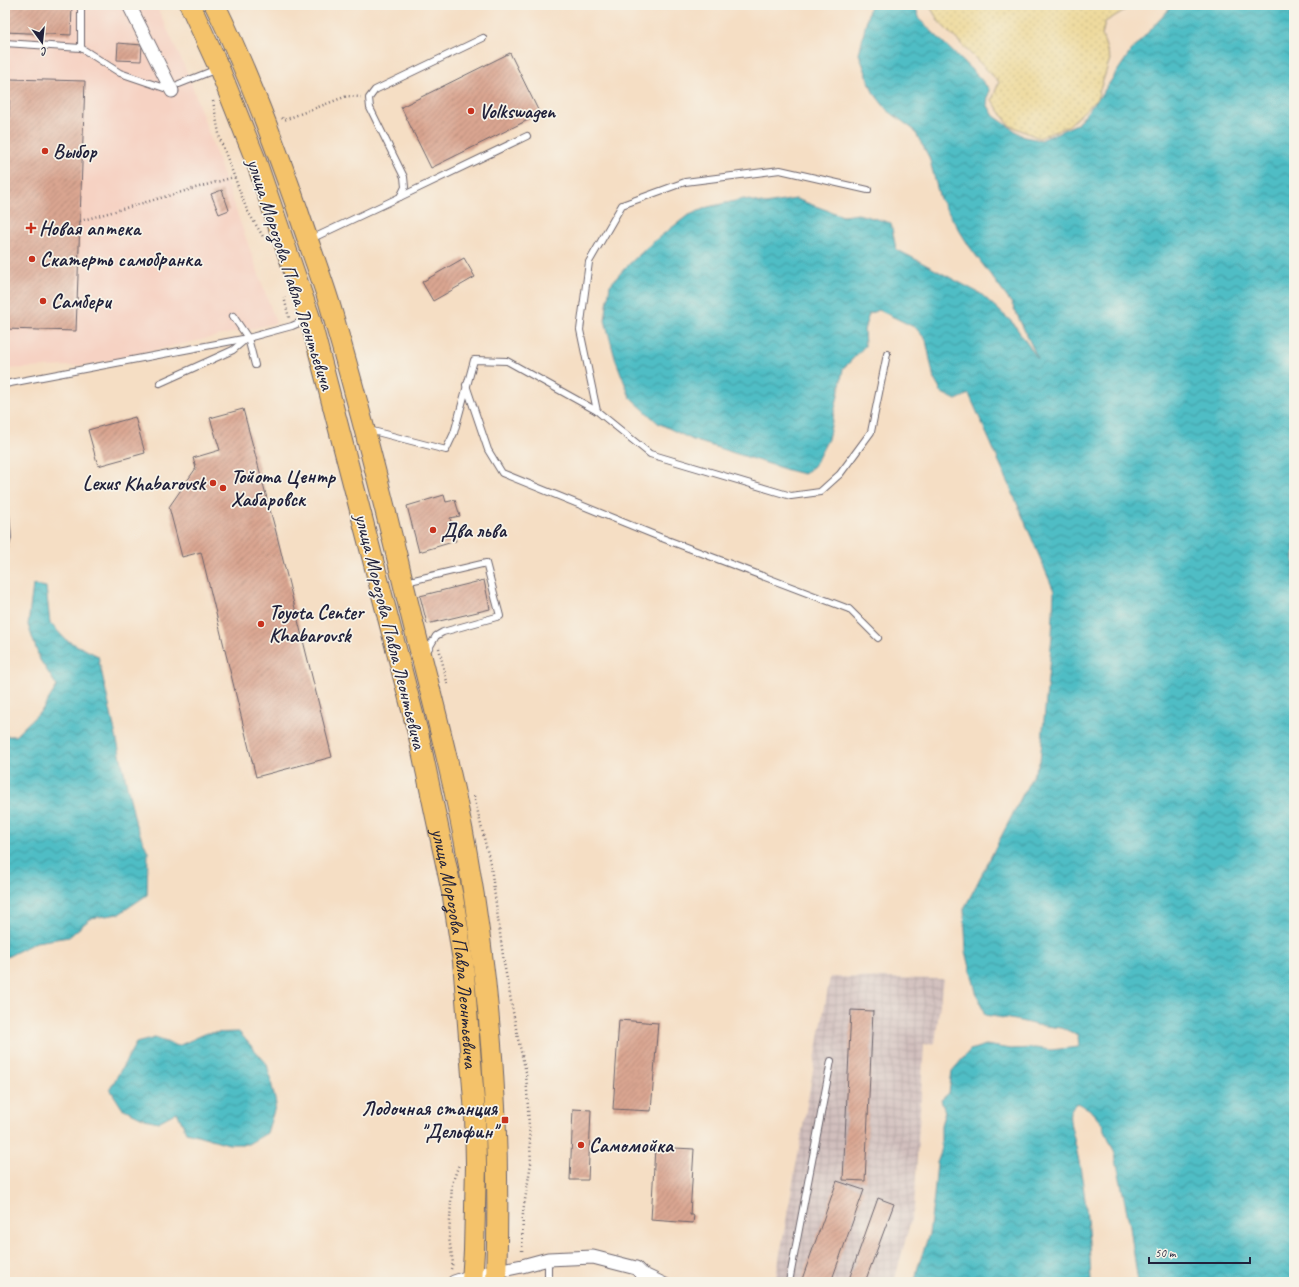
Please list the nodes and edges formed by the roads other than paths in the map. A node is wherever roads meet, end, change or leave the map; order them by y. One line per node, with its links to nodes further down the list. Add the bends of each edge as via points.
1 (81, 5): 7 (lane)
2 (129, 5): 9 (street)
3 (190, 5): 8 (main road, улица Морозова Павла Леонтьевича)
4 (216, 5): 13 (main road, улица Морозова Павла Леонтьевича, via 257,98)
5 (483, 38): 12 (lane, via 374,90 369,98 370,108 404,177 405,187)
6 (5, 43): 7 (lane)
7 (81, 48): 9 (lane, via 120,74)
8 (219, 68): 9 (lane); 15 (main road, улица Морозова Павла Леонтьевича, via 256,162)
9 (175, 87)
10 (527, 136): 12 (lane)
11 (868, 190): 22 (lane, via 780,170 685,182 622,205 589,262 580,330)
12 (400, 197): 13 (lane)
13 (308, 241): 23 (main road, улица Морозова Павла Леонтьевича, via 328,298)
14 (233, 316): 16 (lane)
15 (310, 318): 16 (lane, via 292,326); 34 (main road, улица Морозова Павла Леонтьевича, via 419,737 453,897 463,961 475,1113 476,1172)
16 (248, 338): 18 (lane); 19 (lane, via 233,350); 20 (lane)
17 (887, 354): 22 (lane, via 871,432 840,474 820,492 791,496 650,454)
18 (255, 365)
19 (160, 383)
20 (5, 384)
21 (466, 385): 22 (lane, via 474,360 507,361); 23 (lane, via 454,433 446,450); 27 (lane, via 488,450 502,473 662,538 849,609)
22 (597, 411)
23 (364, 429): 26 (main road, улица Морозова Павла Леонтьевича)
24 (5, 502): 25 (lane, via 8,538)
25 (5, 549)
26 (400, 573): 28 (main road, улица Морозова Павла Леонтьевича); 28 (lane, via 410,581 486,563 500,616 436,636)
27 (878, 638)
28 (422, 662): 33 (main road, улица Морозова Павла Леонтьевича, via 466,850 486,987 494,1064 497,1153)
29 (831, 1061): 38 (lane)
30 (548, 1259): 31 (street, via 593,1257); 33 (street); 35 (lane)
31 (636, 1268): 36 (street); 37 (lane)
32 (452, 1276): 34 (street)
33 (496, 1276): 34 (street)
34 (472, 1279)
35 (548, 1282)
36 (650, 1282)
37 (667, 1282)
38 (789, 1282)

